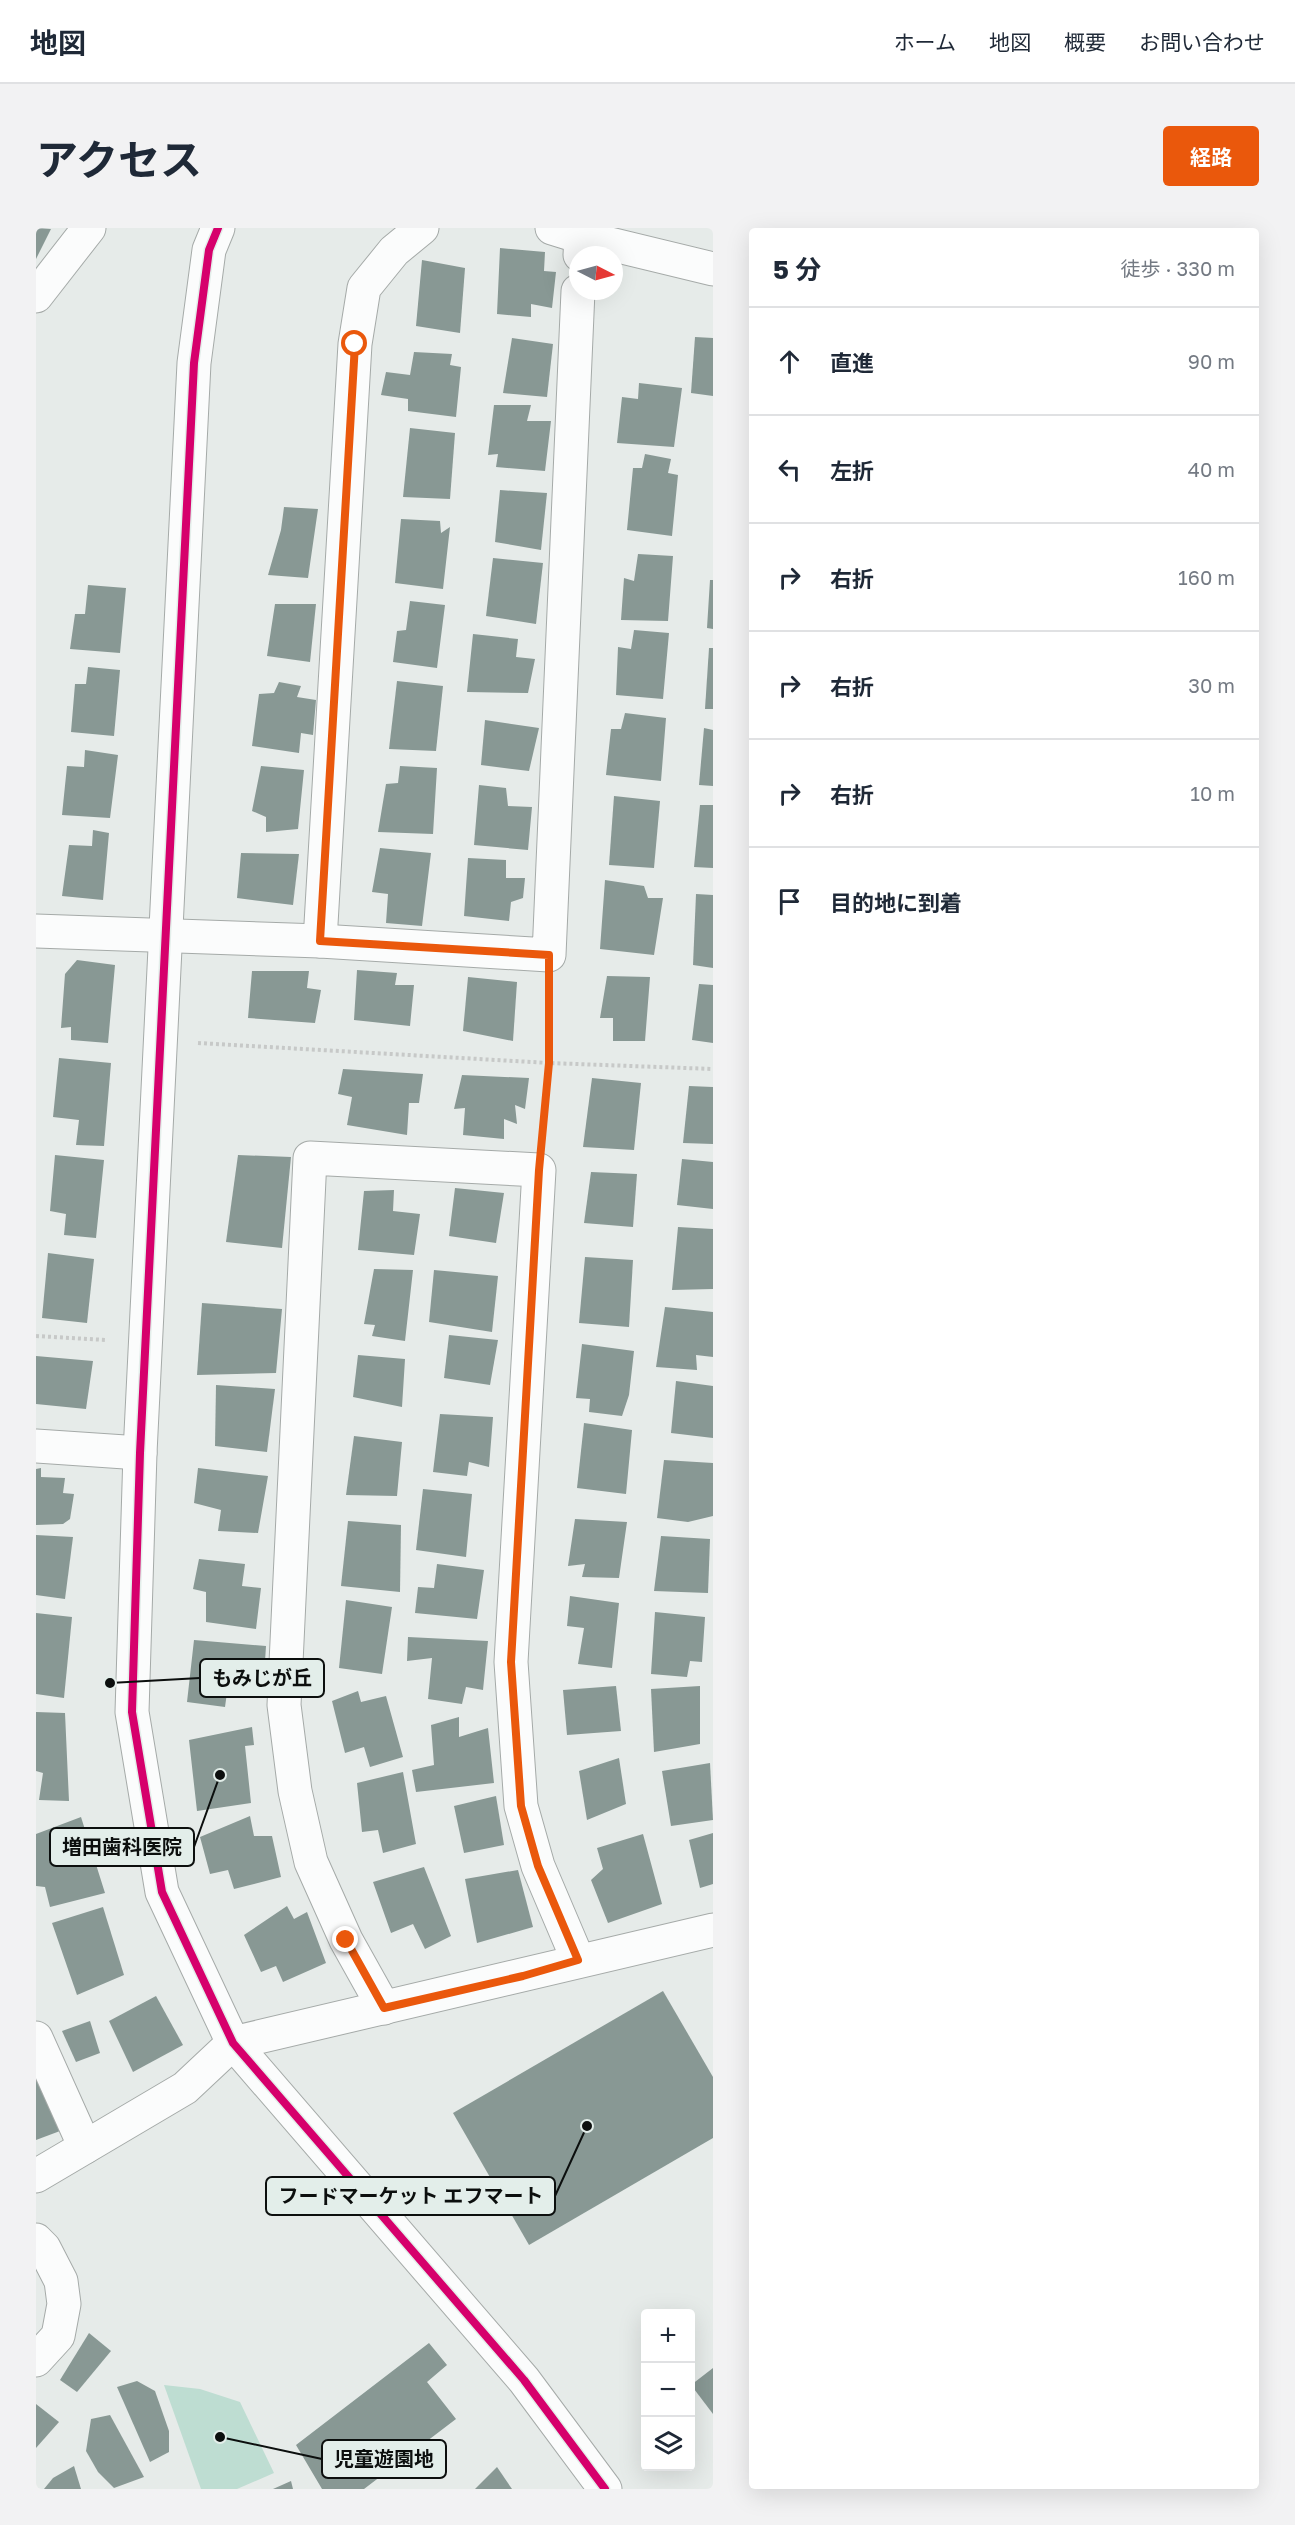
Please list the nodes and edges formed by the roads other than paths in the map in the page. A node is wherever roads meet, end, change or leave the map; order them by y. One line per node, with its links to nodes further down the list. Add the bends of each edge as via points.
1 (88, 228): 6 (street)
2 (218, 228): 9 (street, via 209,250 194,363)
3 (423, 228): 10 (street, via 394,251 364,288 355,344)
4 (571, 240): 5 (street)
5 (713, 269)
6 (36, 297)
7 (578, 300): 10 (street, via 549,955)
8 (36, 931): 9 (street)
9 (164, 936): 10 (street); 12 (street)
10 (320, 941)
11 (36, 1446): 12 (street)
12 (140, 1454): 17 (street, via 132,1712 162,1892)
13 (713, 1930): 14 (street)
14 (578, 1960): 15 (street); 15 (street, via 538,1866 521,1806 511,1662 539,1170 310,1158 284,1705 295,1791 311,1862 346,1940)
15 (384, 2008): 17 (street)
16 (36, 2038): 18 (street)
17 (233, 2043): 18 (street, via 185,2088); 22 (street, via 525,2380)
18 (85, 2147): 19 (street)
19 (36, 2176)
20 (36, 2240): 21 (street, via 61,2281 64,2304 58,2336)
21 (36, 2360)
22 (605, 2489)

